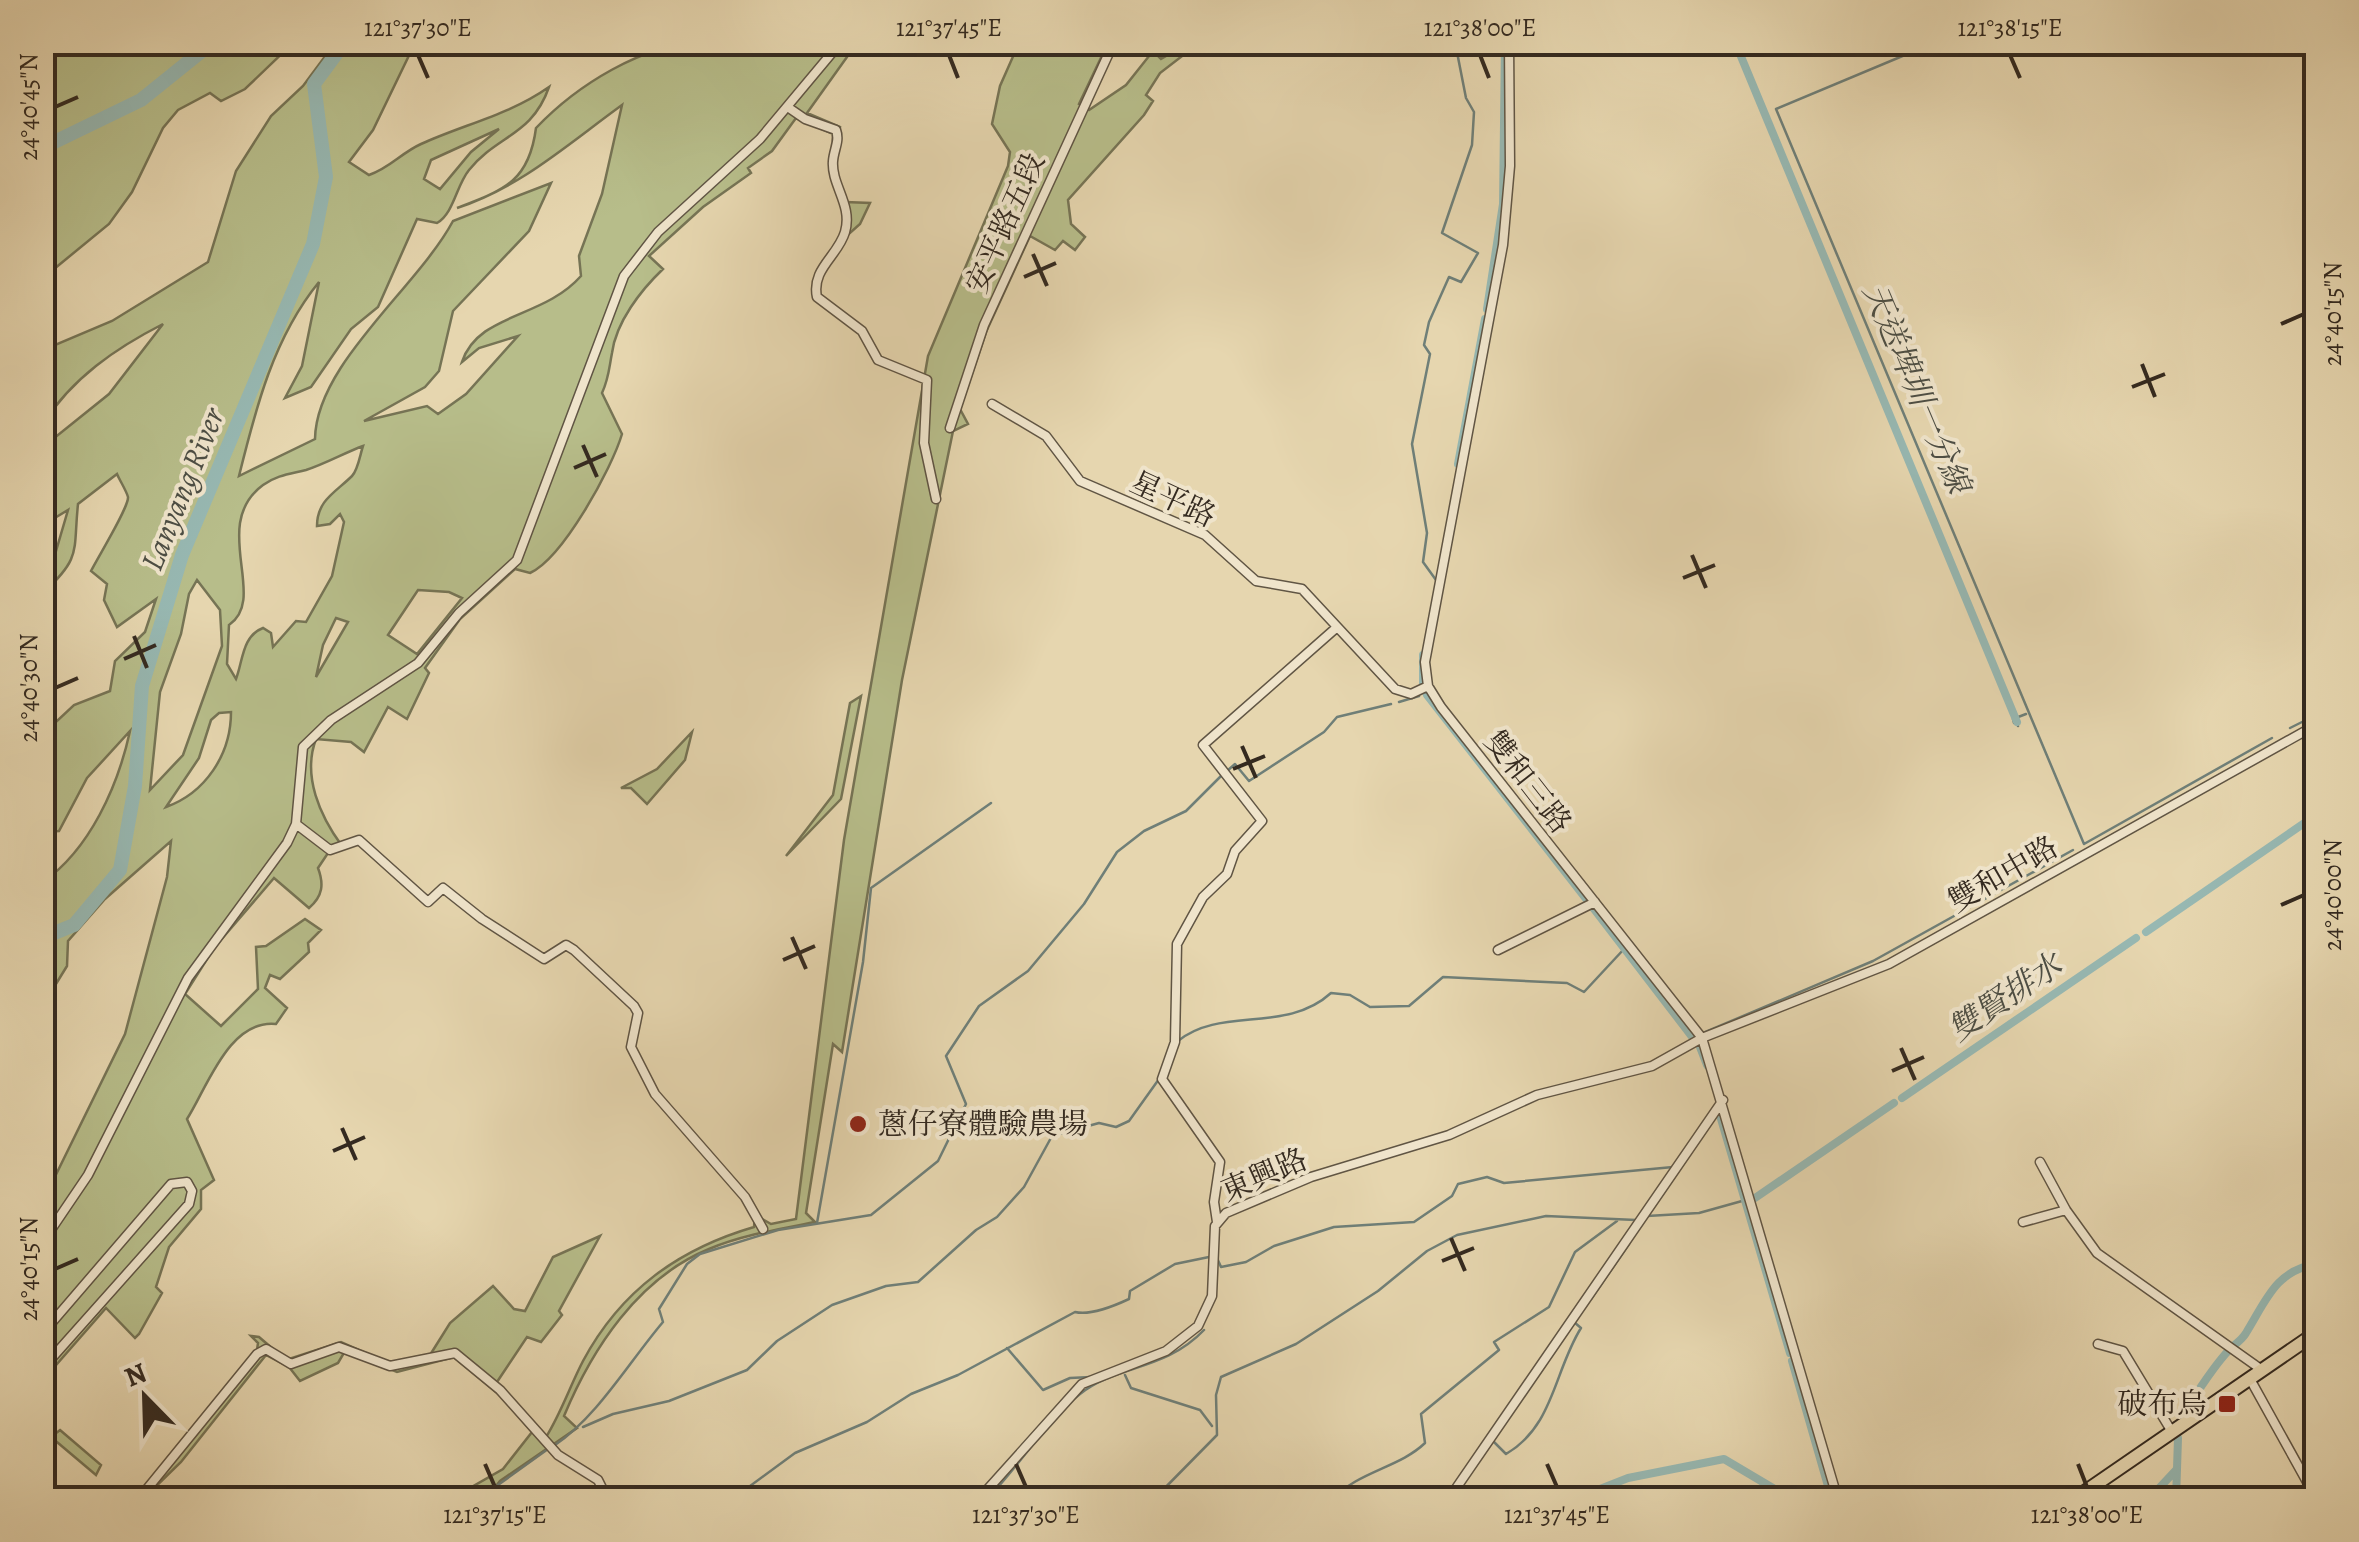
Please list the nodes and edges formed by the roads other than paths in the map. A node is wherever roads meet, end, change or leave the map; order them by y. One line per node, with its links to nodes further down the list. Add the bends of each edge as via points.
1 (841, 42): 4 (street)
2 (1114, 42): 6 (street, 安平路五段, via 984,326)
3 (1510, 42): 9 (street, via 1507,212)
4 (789, 108): 7 (street, via 838,136 833,166 846,228 818,277 817,297 862,331 878,360 927,380 924,443); 11 (street, via 630,266 616,289 524,548 418,663 308,738 299,757)
5 (992, 404): 8 (street, 星平路, via 1046,436 1080,481 1204,535 1256,581 1302,589)
6 (950, 428)
7 (936, 499)
8 (1336, 628): 9 (street, 星平路, via 1395,689 1411,694); 18 (street, via 1203,745 1262,820 1236,851 1228,874 1203,897 1177,944 1175,1042 1162,1080 1220,1162)
9 (1425, 687): 12 (street, 雙和三路)
10 (2316, 726): 14 (street, 雙和中路, via 1889,964)
11 (296, 824): 20 (street, via 330,850 359,840 428,902 443,888 544,959 568,945 634,1006 631,1048 655,1094 739,1190); 21 (street, via 188,978 88,1174)
12 (1590, 905): 13 (street); 14 (street, 雙和三路)
13 (1498, 950)
14 (1697, 1041): 15 (street, 雙和三路); 18 (street, 東興路, via 1652,1066 1537,1095 1449,1134 1311,1177)
15 (1719, 1106): 33 (street); 34 (street, 雙和三路)
16 (2040, 1162): 17 (street)
17 (2066, 1210): 19 (street); 26 (street, via 2097,1252)
18 (1216, 1222): 32 (street, 東興路, via 1212,1296 1198,1326 1145,1362 1082,1384)
19 (2023, 1222)
20 (763, 1229)
21 (42, 1243)
22 (42, 1334): 25 (street, via 171,1184 186,1182 189,1204)
23 (2316, 1334): 26 (main road)
24 (2098, 1344): 28 (street, via 2123,1351)
25 (42, 1369)
26 (2262, 1370): 27 (main road)
27 (2250, 1379): 28 (main road); 29 (street)
28 (2176, 1429): 35 (main road)
29 (2316, 1498)
30 (138, 1500): 31 (street, via 260,1351 291,1364 344,1347 390,1366 459,1355 558,1455 598,1480)
31 (608, 1500)
32 (978, 1500)
33 (1448, 1500)
34 (1838, 1500)
35 (2073, 1500)

